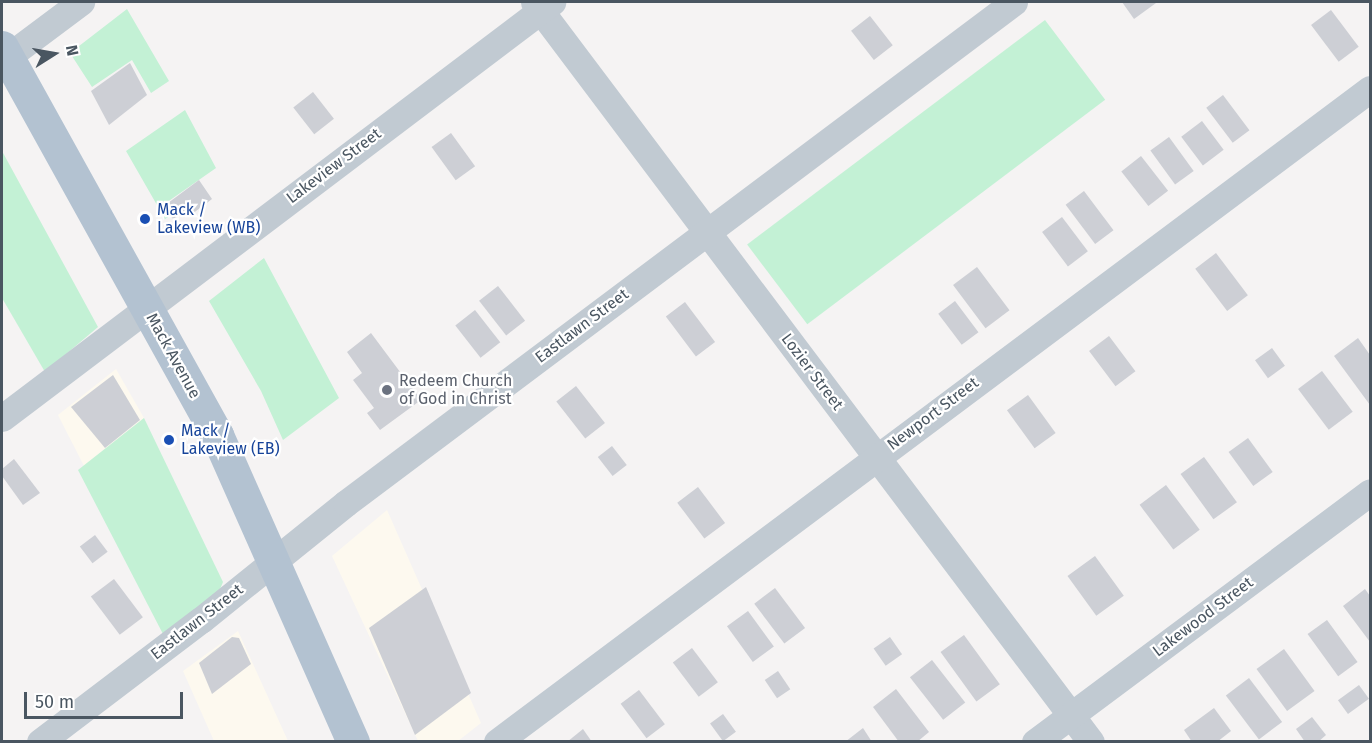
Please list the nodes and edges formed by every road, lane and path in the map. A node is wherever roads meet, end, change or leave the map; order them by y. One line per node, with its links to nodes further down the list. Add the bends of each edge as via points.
1 (81, 2): 4 (street)
2 (1014, 2): 6 (street, Eastlawn Street)
3 (542, 4): 6 (street, Lozier Street); 7 (street, Lakeview Street)
4 (3, 55): 7 (main road, Mack Avenue)
5 (1371, 89): 9 (street, Newport Street)
6 (707, 232): 9 (street, Lozier Street); 11 (street, Eastlawn Street)
7 (147, 309): 8 (street, Lakeview Street); 11 (main road, Mack Avenue, via 217,435)
8 (2, 418)
9 (875, 456): 12 (street, Lozier Street); 15 (street, Newport Street)
10 (1371, 492): 12 (street, Lakewood Street)
11 (273, 561): 13 (street, Eastlawn Street); 14 (main road, Mack Avenue)
12 (1071, 715): 16 (street, Lakewood Street); 17 (street, Lozier Street)
13 (40, 741)
14 (353, 741)
15 (497, 741)
16 (1035, 741)
17 (1091, 741)

